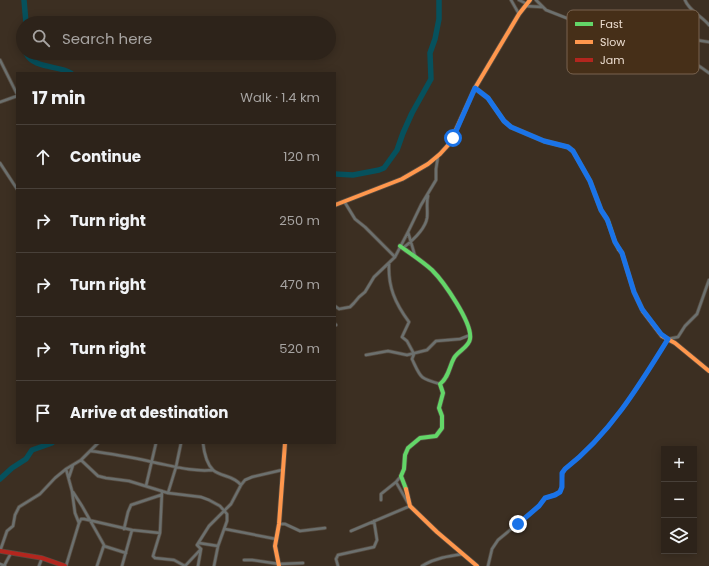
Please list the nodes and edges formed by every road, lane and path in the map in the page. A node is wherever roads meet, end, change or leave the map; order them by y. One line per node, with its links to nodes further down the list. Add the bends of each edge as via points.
1 (511, 0): 8 (street)
2 (519, 0): 5 (street)
3 (536, 0): 6 (street)
4 (685, 0): 7 (street)
5 (527, 3): 6 (street); 8 (street)
6 (542, 7): 10 (street)
7 (693, 10)
8 (519, 14): 17 (street)
9 (699, 15): 11 (street)
10 (567, 18)
11 (709, 25)
12 (699, 40): 13 (street)
13 (709, 42)
14 (0, 60): 18 (street)
15 (699, 66): 16 (street)
16 (709, 73)
17 (475, 88): 21 (street, via 450,143); 36 (street, via 488,98 511,127 573,151 590,181 622,253 642,309 661,334)
18 (16, 93)
19 (16, 95): 20 (street)
20 (0, 102)
21 (438, 156): 24 (street, via 436,180); 25 (street, via 403,179)
22 (0, 163): 23 (street)
23 (16, 187)
24 (428, 194): 27 (street); 28 (street, via 427,218)
25 (344, 201): 26 (street); 31 (street, via 355,219)
26 (336, 205)
27 (408, 232): 28 (street); 29 (street)
28 (410, 242): 29 (street); 30 (street)
29 (402, 247): 30 (street); 31 (street)
30 (415, 256): 35 (street, via 442,281 462,313)
31 (394, 257): 32 (street)
32 (389, 263): 34 (street, via 350,307 339,309); 38 (street, via 389,280 395,301 409,322 402,338 407,341)
33 (709, 280): 36 (street, via 695,317 678,337)
34 (336, 307)
35 (470, 335): 38 (street, via 460,339 436,341 427,350); 40 (street, via 469,342 455,356 448,377)
36 (668, 339): 39 (street); 101 (street, via 638,388 621,410 591,446 562,473 560,492 545,498 498,540 492,549)
37 (366, 354): 38 (street, via 388,351)
38 (414, 354): 40 (street, via 412,359 421,377)
39 (709, 371)
40 (440, 384): 54 (street, via 443,393 439,408 442,428 436,436 420,438 408,448)
41 (97, 444): 46 (street)
42 (156, 444): 48 (street)
43 (181, 444): 50 (street)
44 (203, 444): 52 (street, via 207,460)
45 (285, 444): 53 (street)
46 (90, 451): 47 (street); 48 (street)
47 (81, 460): 49 (street); 58 (street, via 98,476)
48 (152, 462): 50 (street); 58 (street)
49 (73, 465): 51 (street); 55 (street)
50 (176, 467): 52 (street); 61 (street)
51 (66, 468): 55 (street); 81 (street, via 40,494 19,507 14,515 13,526 7,531)
52 (213, 470): 57 (street, via 235,479)
53 (282, 470): 57 (street, via 248,478); 69 (street)
54 (401, 476): 56 (street); 64 (street)
55 (69, 478): 59 (street)
56 (396, 482): 63 (street, via 382,494); 64 (street)
57 (241, 485): 65 (street, via 231,504)
58 (146, 486): 60 (street)
59 (72, 491): 66 (street); 68 (street)
60 (162, 491): 61 (street); 62 (street)
61 (168, 493): 65 (street, via 209,500)
62 (161, 495): 71 (street, via 131,505); 75 (street)
63 (381, 500)
64 (409, 505): 67 (street); 84 (street)
65 (224, 511): 72 (street, via 227,516); 77 (street, via 209,526)
66 (90, 521): 68 (street, via 81,519); 71 (street); 78 (street)
67 (374, 521): 74 (street); 98 (street, via 377,540 374,547 338,556)
68 (79, 523): 92 (street)
69 (279, 524): 70 (street, via 300,531); 76 (street)
70 (325, 528)
71 (124, 529): 73 (street)
72 (225, 529): 76 (street); 79 (street)
73 (132, 530): 75 (street); 83 (street)
74 (351, 531)
75 (160, 533): 95 (street, via 154,558 174,560)
76 (276, 539): 89 (street)
77 (199, 543): 79 (street); 80 (street, via 197,545)
78 (104, 545): 83 (street); 93 (street)
79 (218, 546): 97 (street)
80 (201, 548): 95 (street); 96 (street)
81 (0, 551): 82 (street)
82 (11, 552): 85 (street); 90 (street)
83 (126, 553): 94 (street)
84 (463, 554): 99 (street, via 444,557); 100 (street)
85 (42, 558): 91 (street); 92 (street)
86 (244, 560): 89 (street)
87 (303, 563): 89 (street)
88 (0, 564): 90 (street)
89 (279, 565)
90 (4, 566)
91 (39, 566)
92 (66, 566)
93 (97, 566)
94 (122, 566)
95 (185, 566)
96 (198, 566)
97 (214, 566)
98 (338, 566)
99 (422, 566)
100 (475, 566)
101 (488, 566)

